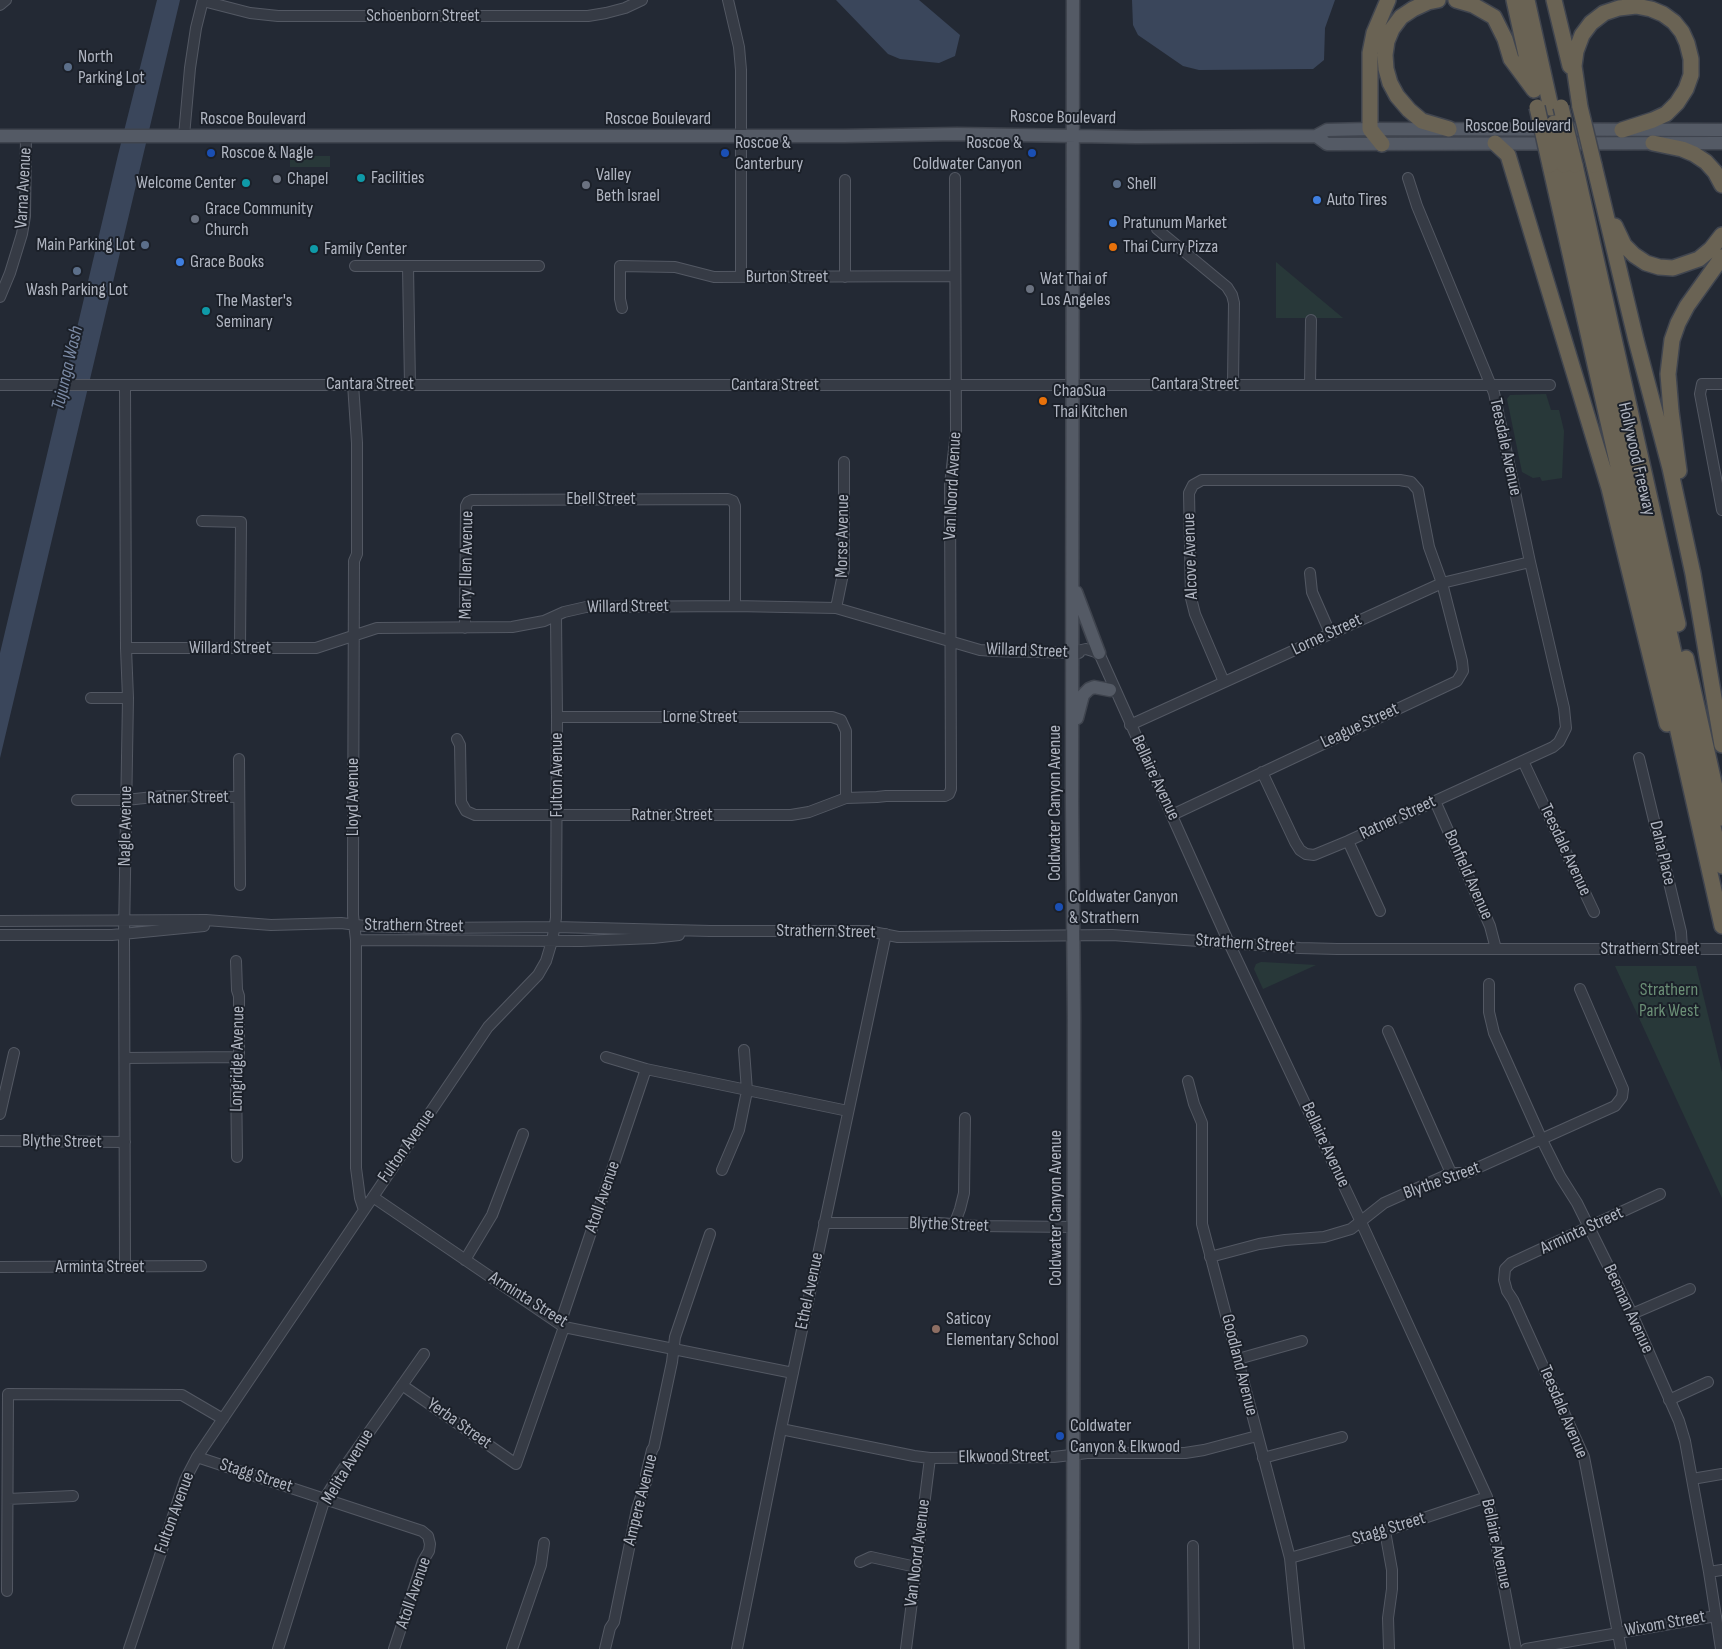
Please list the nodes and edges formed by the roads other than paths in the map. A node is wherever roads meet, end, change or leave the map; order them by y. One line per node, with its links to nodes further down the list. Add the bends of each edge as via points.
1 (6, 0): 14 (street)
2 (642, 0): 13 (street, Schoenborn Street, via 625,8 588,16 271,16)
3 (728, 0): 25 (street, via 739,47)
4 (1073, 0): 26 (main road, Coldwater Canyon Avenue)
5 (1388, 0): 18 (highway, via 1371,44)
6 (1438, 0): 19 (highway, via 1413,9 1396,23 1387,41 1386,69 1397,96 1409,110 1422,121)
7 (1456, 0): 15 (highway, via 1494,17 1511,58)
8 (1514, 0): 15 (highway, Hollywood Freeway)
9 (1520, 0): 16 (highway)
10 (1527, 0): 16 (highway)
11 (1538, 0): 16 (highway, Hollywood Freeway)
12 (1554, 0): 17 (highway)
13 (203, 1): 24 (street, via 190,68)
14 (0, 5)
15 (1534, 90): 16 (highway, Hollywood Freeway)
16 (1548, 107): 32 (highway, Hollywood Freeway, bridge); 32 (highway, Hollywood Freeway, bridge)
17 (1580, 107): 20 (highway, via 1574,66 1582,35 1591,23 1604,13 1620,8 1636,6 1663,14 1682,32 1692,60 1691,75 1686,89 1666,114); 33 (highway, bridge)
18 (1370, 129): 19 (main road, Roscoe Boulevard); 27 (main road, Roscoe Boulevard, via 1327,130); 31 (highway)
19 (1450, 129): 20 (main road, Roscoe Boulevard)
20 (1622, 130): 21 (main road, Roscoe Boulevard)
21 (1722, 130)
22 (0, 136): 23 (main road, Roscoe Boulevard)
23 (26, 136): 24 (main road, Roscoe Boulevard); 44 (street, Varna Avenue, via 25,216 22,234)
24 (184, 136): 25 (main road, Roscoe Boulevard)
25 (740, 136): 26 (main road, Roscoe Boulevard); 46 (street)
26 (1072, 136): 27 (main road, Roscoe Boulevard); 52 (main road, Coldwater Canyon Avenue)
27 (1316, 136): 31 (main road, Roscoe Boulevard, via 1327,144)
28 (1495, 143): 29 (main road, Roscoe Boulevard); 31 (main road, Roscoe Boulevard); 92 (highway, via 1508,155 1609,488 1668,730)
29 (1653, 143): 30 (main road, Roscoe Boulevard); 37 (highway, via 1694,154 1706,162)
30 (1722, 143)
31 (1382, 144)
32 (1562, 165): 92 (highway, Hollywood Freeway); 105 (highway, Hollywood Freeway); 107 (highway); 109 (highway)
33 (1594, 165): 39 (highway, via 1617,233 1634,256 1646,263 1673,268 1686,264 1711,249); 68 (highway, via 1670,468)
34 (955, 178): 45 (street, Van Noord Avenue)
35 (1408, 178): 60 (street, Teesdale Avenue)
36 (845, 180): 47 (street)
37 (1722, 184)
38 (1157, 229): 53 (street, via 1227,287 1232,295)
39 (1722, 235)
40 (1722, 257): 68 (highway, via 1678,323 1669,356 1671,412)
41 (355, 266): 43 (street)
42 (539, 266): 43 (street)
43 (408, 267): 58 (street)
44 (5, 272): 48 (street, Varna Avenue)
45 (955, 276): 47 (street, Burton Street); 59 (street, Van Noord Avenue)
46 (741, 277): 47 (street, Burton Street); 49 (street, Burton Street, via 714,277 675,267 620,266)
47 (845, 277)
48 (0, 297)
49 (622, 308)
50 (1311, 320): 54 (street)
51 (353, 384): 57 (street, Cantara Street); 58 (street, Cantara Street); 76 (street, Lloyd Avenue, via 357,443)
52 (1073, 384): 53 (street, Cantara Street); 59 (street, Cantara Street); 69 (main road, Coldwater Canyon Avenue)
53 (1233, 384): 54 (street, Cantara Street)
54 (1310, 384): 60 (street, Cantara Street)
55 (1722, 384): 64 (street, via 1702,384 1700,394)
56 (0, 385): 57 (street, Cantara Street)
57 (125, 385): 79 (street, Nagle Avenue)
58 (410, 385): 59 (street, Cantara Street)
59 (955, 385): 77 (street, Van Noord Avenue, via 956,432 950,485)
60 (1491, 385): 61 (street, Cantara Street); 66 (street, Teesdale Avenue)
61 (1550, 385)
62 (844, 462): 72 (street, Morse Avenue, via 844,569)
63 (468, 502): 71 (street, Ebell Street, via 728,499 735,506); 74 (street, Mary Ellen Avenue)
64 (1722, 510)
65 (202, 521): 78 (street, via 241,522)
66 (1530, 562): 70 (street, Lorne Street); 88 (street, Teesdale Avenue)
67 (1310, 573): 75 (street, via 1312,592)
68 (1693, 574): 91 (highway)
69 (1073, 582): 80 (main road, Coldwater Canyon Avenue); 81 (main road)
70 (1442, 583): 75 (street, Lorne Street); 82 (street, Alcove Avenue, via 1429,547 1418,490 1410,482 1202,480 1193,485 1189,493 1191,598); 96 (street, League Street, via 1462,661 1463,671 1457,681)
71 (735, 606): 72 (street, Willard Street); 73 (street, Willard Street, via 586,607)
72 (836, 608): 77 (street, Willard Street)
73 (556, 616): 74 (street, Willard Street, via 512,627); 86 (street, Fulton Avenue)
74 (465, 628): 76 (street, Willard Street, via 377,628)
75 (1330, 633): 82 (street, Lorne Street)
76 (354, 636): 78 (street, Willard Street, via 316,648); 116 (street, Lloyd Avenue)
77 (950, 641): 80 (street, Willard Street, via 994,652); 97 (street, Van Noord Avenue)
78 (240, 647): 79 (street, Willard Street)
79 (126, 648): 85 (street, Nagle Avenue)
80 (1072, 652): 81 (street, via 1086,649); 83 (street, Willard Street, via 1092,656); 89 (main road, Coldwater Canyon Avenue)
81 (1099, 653): 87 (street, Bellaire Avenue)
82 (1224, 682): 87 (street, Lorne Street)
83 (1110, 690): 87 (street, via 1123,718); 89 (main road, via 1088,689 1083,695)
84 (91, 698): 85 (street)
85 (128, 698): 101 (street, Nagle Avenue)
86 (557, 717): 99 (street, Lorne Street, via 832,717 842,720 846,731); 103 (street, Fulton Avenue)
87 (1130, 725): 104 (street, Bellaire Avenue)
88 (1566, 728): 95 (street, Ratner Street, via 1554,747)
89 (1073, 733): 122 (main road, Coldwater Canyon Avenue)
90 (458, 740): 103 (street, Ratner Street, via 461,802 466,811 475,815)
91 (1722, 745)
92 (1684, 756): 115 (highway, Hollywood Freeway)
93 (1639, 758): 126 (street, Daha Place)
94 (239, 759): 98 (street)
95 (1523, 761): 102 (street, Ratner Street); 111 (street, Teesdale Avenue)
96 (1262, 772): 104 (street, League Street); 106 (street, Ratner Street, via 1300,850 1314,855)
97 (949, 794): 99 (street, Ratner Street)
98 (238, 797): 101 (street, Ratner Street, via 163,796); 108 (street)
99 (846, 798): 103 (street, Ratner Street, via 791,815)
100 (77, 800): 101 (street, Ratner Street)
101 (126, 800): 112 (street, Nagle Avenue)
102 (1436, 801): 106 (street, Ratner Street); 127 (street, Bonfield Avenue, via 1490,926)
103 (557, 814): 117 (street, Fulton Avenue)
104 (1172, 815): 125 (street, Bellaire Avenue)
105 (1722, 818)
106 (1348, 842): 110 (street)
107 (1722, 866)
108 (240, 886)
109 (1722, 892)
110 (1380, 912)
111 (1594, 912)
112 (124, 920): 113 (street, Strathern Street); 114 (street, Strathern Street); 119 (street, Nagle Avenue)
113 (0, 921)
114 (238, 922): 116 (street, Strathern Street, via 341,923); 119 (street, Strathern Street)
115 (1722, 924)
116 (354, 926): 117 (street, Strathern Street); 123 (street, Lloyd Avenue)
117 (556, 927): 118 (street, Strathern Street); 124 (street, Fulton Avenue)
118 (710, 930): 120 (street, Strathern Street, via 868,931); 124 (street, Strathern Street, via 654,938)
119 (124, 934): 121 (street, Strathern Street); 137 (street, Nagle Avenue)
120 (886, 934): 122 (street, Strathern Street, via 898,937); 141 (street, Ethel Avenue)
121 (0, 935)
122 (1073, 935): 125 (street, Strathern Street); 157 (main road, Coldwater Canyon Avenue)
123 (356, 940): 124 (street, Strathern Street); 153 (street, Lloyd Avenue, via 356,1168)
124 (552, 940): 152 (street, Fulton Avenue, via 538,975 488,1027)
125 (1229, 943): 127 (street, Strathern Street, via 1337,949); 154 (street, Bellaire Avenue)
126 (1682, 948): 127 (street, Strathern Street); 128 (street, Strathern Street)
127 (1496, 949)
128 (1722, 949)
129 (236, 961): 135 (street, Longridge Avenue)
130 (1489, 984): 145 (street, Beeman Avenue, via 1489,1012 1494,1033)
131 (1580, 989): 145 (street, Blythe Street, via 1623,1089 1622,1097 1615,1106)
132 (1388, 1031): 150 (street)
133 (744, 1050): 140 (street)
134 (14, 1053): 142 (street)
135 (239, 1056): 137 (street); 148 (street, Longridge Avenue, via 236,1071)
136 (606, 1057): 138 (street)
137 (124, 1058): 147 (street, Nagle Avenue)
138 (646, 1069): 140 (street); 168 (street, Atoll Avenue)
139 (1188, 1081): 160 (street, Goodland Avenue, via 1202,1123 1202,1224)
140 (747, 1091): 141 (street); 149 (street, via 739,1130)
141 (848, 1110): 155 (street, Ethel Avenue)
142 (0, 1114)
143 (964, 1118): 156 (street, via 964,1194)
144 (523, 1134): 161 (street, via 492,1215)
145 (1542, 1140): 150 (street, Blythe Street, via 1466,1173); 158 (street, Beeman Avenue)
146 (0, 1141): 147 (street, Blythe Street)
147 (125, 1142): 164 (street, Nagle Avenue)
148 (237, 1157)
149 (722, 1170)
150 (1451, 1173): 154 (street, Blythe Street, via 1384,1203)
151 (1660, 1194): 158 (street, Arminta Street)
152 (373, 1197): 153 (street, Fulton Avenue); 161 (street, Arminta Street)
153 (364, 1210): 177 (street, Fulton Avenue)
154 (1361, 1222): 160 (street, Blythe Street, via 1350,1230 1330,1236 1259,1244); 189 (street, Bellaire Avenue)
155 (824, 1223): 156 (street, Blythe Street); 173 (street, Ethel Avenue)
156 (954, 1225): 157 (street, Blythe Street)
157 (1074, 1227): 181 (main road, Coldwater Canyon Avenue)
158 (1589, 1227): 165 (street, Arminta Street); 167 (street, Beeman Avenue)
159 (710, 1234): 170 (street, via 675,1337)
160 (1210, 1257): 172 (street, Goodland Avenue)
161 (465, 1260): 168 (street, Arminta Street)
162 (201, 1266): 164 (street, Arminta Street)
163 (0, 1267): 164 (street, Arminta Street)
164 (125, 1267)
165 (1505, 1269): 203 (street, Teesdale Avenue, via 1507,1291 1584,1457)
166 (1690, 1289): 167 (street)
167 (1632, 1314): 176 (street, Beeman Avenue)
168 (562, 1325): 170 (street, Arminta Street); 185 (street, Atoll Avenue)
169 (1302, 1341): 172 (street)
170 (674, 1350): 173 (street, Arminta Street); 208 (street, Ampere Avenue, via 614,1622)
171 (424, 1354): 175 (street, Melita Avenue)
172 (1238, 1359): 179 (street, Goodland Avenue)
173 (793, 1373): 178 (street, Ethel Avenue)
174 (1708, 1382): 176 (street)
175 (402, 1385): 185 (street, Yerba Street); 190 (street, Melita Avenue)
176 (1669, 1400): 187 (street, Beeman Avenue, via 1685,1441)
177 (223, 1419): 182 (street, Fulton Avenue); 191 (street, via 182,1395 8,1394)
178 (781, 1429): 183 (street, Elkwood Street); 209 (street, Ethel Avenue)
179 (1257, 1436): 181 (street, Elkwood Street, via 1185,1453); 184 (street, Goodland Avenue)
180 (1342, 1437): 184 (street)
181 (1074, 1455): 183 (street, Elkwood Street); 211 (main road, Coldwater Canyon Avenue)
182 (197, 1457): 190 (street, Stagg Street); 204 (street, Fulton Avenue, via 185,1480)
183 (930, 1458): 198 (street, Van Noord Avenue)
184 (1263, 1458): 196 (street, Goodland Avenue)
185 (516, 1464)
186 (1722, 1474): 187 (street)
187 (1692, 1478): 200 (street, Beeman Avenue)
188 (72, 1496): 191 (street)
189 (1487, 1497): 192 (street, Stagg Street); 215 (street, Bellaire Avenue)
190 (325, 1498): 193 (street, Stagg Street, via 422,1531); 205 (street, Melita Avenue)
191 (8, 1499): 201 (street)
192 (1385, 1531): 196 (street, Stagg Street); 214 (street, via 1392,1570)
193 (428, 1536): 206 (street, Atoll Avenue, via 429,1550)
194 (544, 1543): 207 (street, via 541,1565)
195 (1193, 1546): 212 (street)
196 (1290, 1558): 213 (street, Goodland Avenue)
197 (860, 1562): 198 (street, via 871,1558)
198 (916, 1567): 210 (street, Van Noord Avenue)
199 (1722, 1570): 200 (street)
200 (1709, 1572): 202 (street, Beeman Avenue)
201 (7, 1592)
202 (1716, 1616): 203 (street, Wixom Street); 218 (street, Beeman Avenue)
203 (1617, 1632): 216 (street, Wixom Street); 217 (street, Teesdale Avenue)
204 (129, 1649)
205 (278, 1649)
206 (394, 1649)
207 (512, 1649)
208 (605, 1649)
209 (737, 1649)
210 (906, 1649)
211 (1073, 1649)
212 (1194, 1649)
213 (1299, 1649)
214 (1389, 1649)
215 (1516, 1649)
216 (1526, 1649)
217 (1621, 1649)
218 (1721, 1649)

